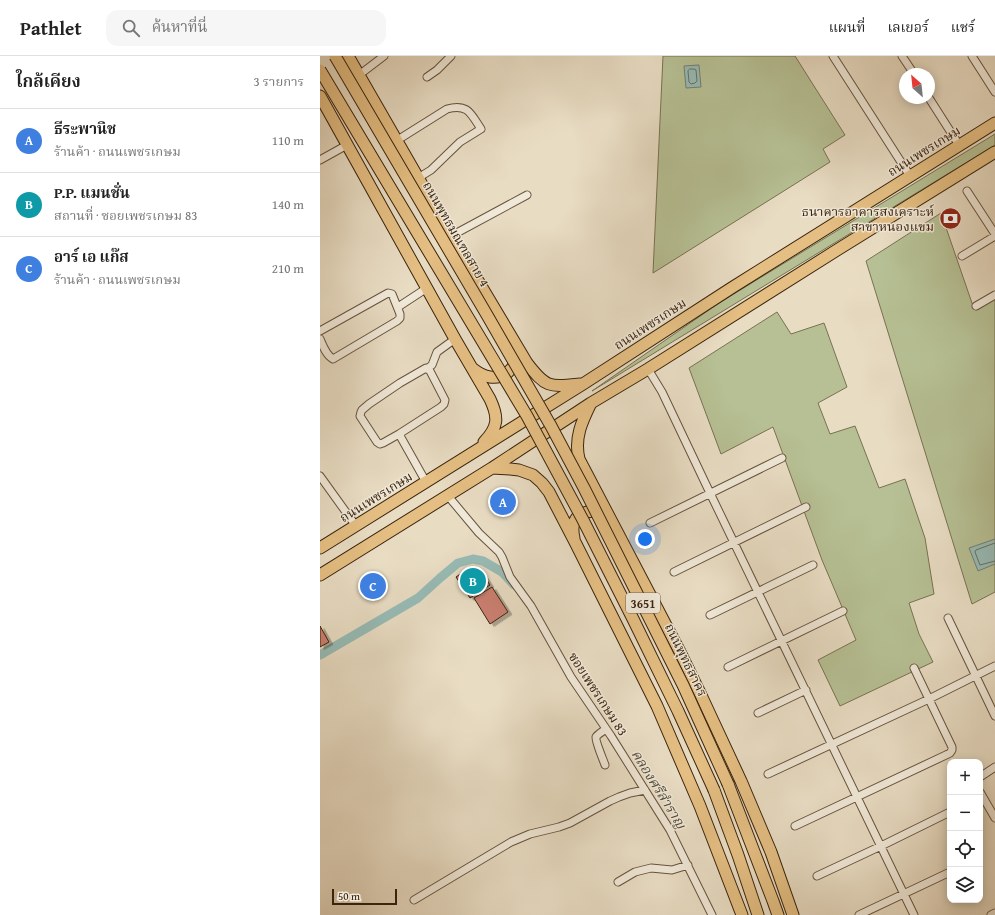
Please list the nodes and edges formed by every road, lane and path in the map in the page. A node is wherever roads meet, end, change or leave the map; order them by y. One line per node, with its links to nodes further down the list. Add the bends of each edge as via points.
1 (335, 56): 41 (main road, ถนนพุทธมณฑลสาย 4, bridge)
2 (348, 56): 10 (main road, ถนนพุทธมณฑลสาย 4)
3 (384, 56): 10 (street)
4 (451, 56): 11 (street)
5 (833, 56): 21 (street)
6 (902, 56): 8 (street)
7 (972, 56): 12 (street)
8 (910, 68)
9 (320, 70): 95 (main road, 3651, bridge, via 519,403 583,520 678,711 714,790)
10 (359, 75): 16 (main road, ถนนพุทธมณฑลสาย 4)
11 (427, 76)
12 (995, 92)
13 (320, 96): 17 (main road)
14 (933, 104): 18 (street)
15 (995, 123): 18 (main road, ถนนเพชรเกษม)
16 (396, 141): 22 (main road, ถนนพุทธมณฑลสาย 4); 22 (street, via 447,109 456,107 470,113 481,129 460,142 431,170)
17 (347, 145): 20 (street); 28 (main road)
18 (959, 145): 21 (main road, ถนนเพชรเกษม)
19 (995, 152): 38 (main road)
20 (320, 160)
21 (910, 176): 39 (main road, ถนนเพชรเกษม)
22 (418, 178): 26 (main road, ถนนพุทธมณฑลสาย 4)
23 (967, 191): 25 (street)
24 (527, 195): 26 (street)
25 (995, 235): 27 (street)
26 (451, 236): 35 (main road, ถนนพุทธมณฑลสาย 4)
27 (962, 256)
28 (427, 288): 31 (street); 34 (main road)
29 (995, 295): 30 (street)
30 (976, 306)
31 (398, 307): 32 (street, via 392,294 388,293); 33 (street, via 400,318 397,321 333,359)
32 (320, 331)
33 (320, 339)
34 (455, 339): 36 (street, via 437,352 432,365); 37 (main road)
35 (516, 345): 37 (main road, via 516,362 507,373 489,377); 39 (main road, ถนนพุทธมณฑลสาย 4, via 543,381 555,386)
36 (428, 368): 42 (street, via 443,395 444,404); 42 (street, via 400,383 361,412 360,416 380,444)
37 (472, 368): 43 (main road, via 490,399 496,418 495,427)
38 (648, 369): 40 (main road); 48 (street, via 662,392)
39 (583, 384): 43 (main road, ถนนเพชรเกษม)
40 (591, 403): 45 (main road); 53 (main road, via 579,431 577,450 579,459)
41 (551, 426): 96 (main road, ถนนพุทธสาคร / 3651, bridge, via 683,685 728,784)
42 (399, 434): 47 (street)
43 (479, 449): 47 (main road, ถนนเพชรเกษม)
44 (782, 458): 48 (street)
45 (492, 468): 49 (main road); 55 (main road, via 519,470 533,475 542,482)
46 (320, 476): 52 (street)
47 (426, 482): 52 (main road, ถนนเพชรเกษม)
48 (710, 494): 51 (street); 54 (street)
49 (448, 496): 59 (main road); 73 (street, ซอยเพชรเกษม 83, via 499,552 510,578 531,606 571,677)
50 (806, 507): 54 (street)
51 (650, 523)
52 (356, 526): 56 (main road, ถนนเพชรเกษม)
53 (614, 526): 55 (main road, via 598,511 582,513 574,522); 97 (main road, via 680,652 741,781)
54 (734, 543): 58 (street); 60 (street)
55 (576, 544): 94 (main road, via 657,706 700,806)
56 (320, 548)
57 (813, 565): 60 (street)
58 (674, 572)
59 (320, 575)
60 (758, 591): 62 (street); 64 (street)
61 (843, 611): 64 (street)
62 (710, 615)
63 (948, 618): 68 (street)
64 (782, 641): 66 (street); 69 (street)
65 (995, 666): 68 (street)
66 (728, 667)
67 (914, 668): 70 (street)
68 (975, 676): 70 (street); 72 (street)
69 (806, 690): 71 (street); 74 (street)
70 (929, 699): 74 (street); 81 (street, via 952,747 950,753)
71 (758, 713)
72 (995, 716)
73 (606, 729): 75 (street, via 596,737); 79 (street, ซอยเพชรเกษม 83)
74 (832, 744): 77 (street); 81 (street)
75 (604, 764)
76 (995, 766): 78 (street)
77 (768, 774)
78 (983, 775)
79 (645, 790): 86 (street, ซอยเพชรเกษม 83); 91 (street, via 610,801 570,823 511,842)
80 (982, 795): 83 (street)
81 (857, 797): 84 (street); 85 (street)
82 (947, 813): 85 (street)
83 (995, 818)
84 (795, 826)
85 (881, 846): 88 (street); 90 (street)
86 (688, 865): 89 (street, via 672,870 651,868 635,872); 93 (street, ซอยเพชรเกษม 83)
87 (947, 873): 90 (street)
88 (817, 876)
89 (618, 882)
90 (904, 894): 98 (street); 99 (street)
91 (414, 900)
92 (995, 913): 100 (street)
93 (712, 915)
94 (742, 915)
95 (758, 915)
96 (778, 915)
97 (794, 915)
98 (859, 915)
99 (914, 915)
100 (991, 915)

